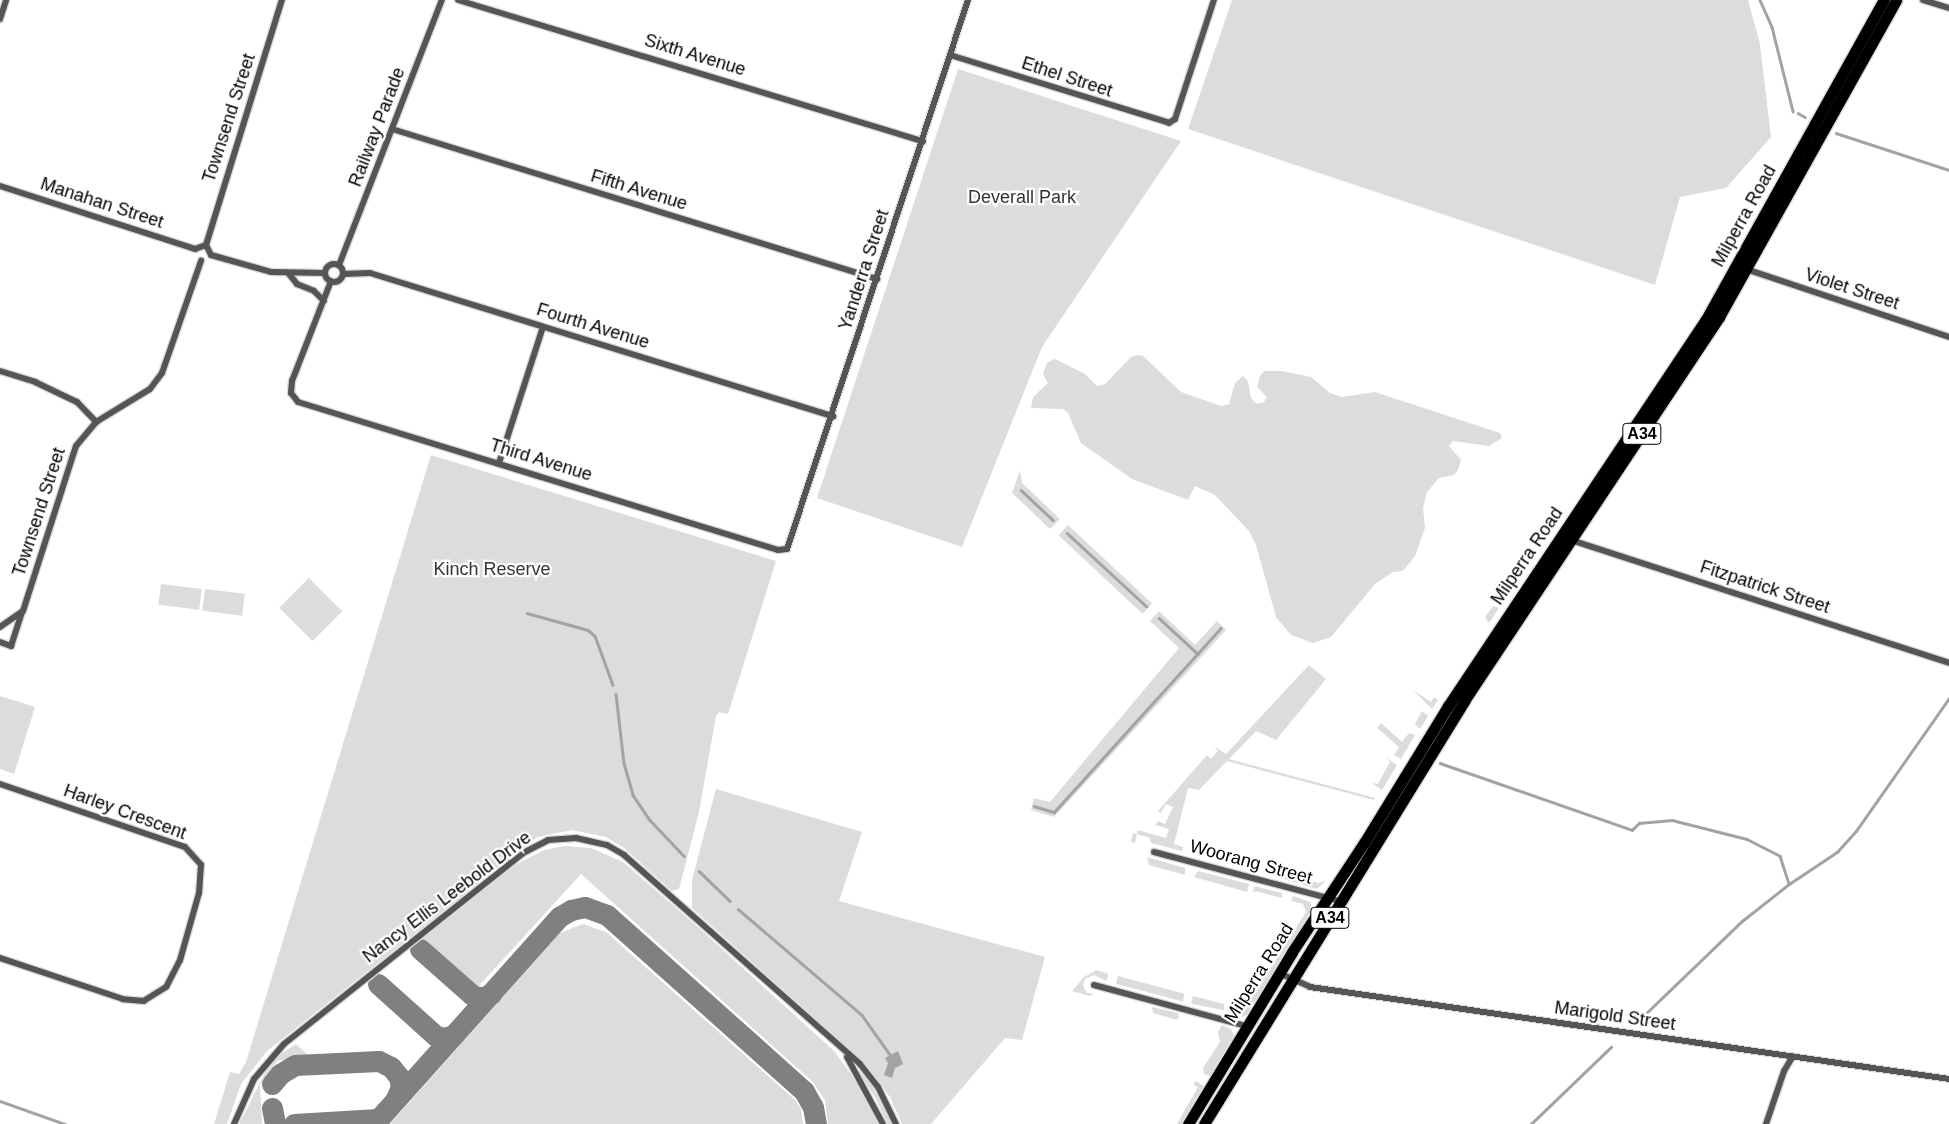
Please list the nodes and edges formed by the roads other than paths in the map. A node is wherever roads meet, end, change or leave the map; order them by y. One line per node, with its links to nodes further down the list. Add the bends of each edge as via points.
1 (6, 0): 11 (street)
2 (281, 0): 16 (street, Townsend Street)
3 (442, 0): 13 (street, Railway Parade)
4 (458, 0): 14 (street, Sixth Avenue)
5 (968, 0): 12 (street, Yanderra Street)
6 (1214, 0): 12 (street, Ethel Street, via 1175,119 1170,123)
7 (1884, 0): 42 (highway, Milperra Road / A34, via 1705,321 1450,703)
8 (1896, 0): 21 (highway, Milperra Road / A34)
9 (1923, 0): 10 (street)
10 (1949, 8)
11 (0, 19)
12 (950, 56): 14 (street, Yanderra Street)
13 (392, 129): 20 (street, Railway Parade); 25 (street, Fifth Avenue)
14 (922, 141): 25 (street, Yanderra Street)
15 (0, 186): 17 (street, Manahan Street)
16 (206, 244): 17 (street); 18 (street)
17 (195, 250): 19 (street, via 196,258)
18 (211, 255): 19 (street); 23 (street, via 260,270)
19 (201, 261): 32 (street, Townsend Street, via 162,373 150,389)
20 (339, 265): 22 (street, via 331,264); 24 (street)
21 (1746, 269): 29 (street, Violet Street); 34 (highway, Milperra Road / A34, via 1682,376)
22 (325, 273): 23 (street); 26 (street)
23 (289, 274): 27 (street, via 296,284 314,291)
24 (343, 274): 26 (street, via 339,280); 28 (street, Fourth Avenue, via 370,273)
25 (877, 279): 31 (street, Yanderra Street)
26 (331, 281): 27 (street)
27 (324, 300): 33 (street, Third Avenue, via 292,381 291,392 302,403)
28 (543, 327): 31 (street, Fourth Avenue); 33 (street)
29 (1949, 337)
30 (0, 371): 32 (street, via 35,382 77,402)
31 (833, 416): 35 (street, Yanderra Street)
32 (96, 422): 36 (street, Townsend Street, via 76,446 64,476)
33 (499, 463): 35 (street, Third Avenue, via 778,550)
34 (1571, 540): 39 (street, Fitzpatrick Street); 42 (highway, Milperra Road / A34)
35 (787, 549)
36 (23, 611): 37 (street); 38 (street, Townsend Street, via 11,646)
37 (0, 627)
38 (0, 642)
39 (1949, 663)
40 (0, 784): 43 (street, Harley Crescent, via 185,847 201,865 199,893 180,960 166,987 144,1001 123,999)
41 (1154, 852): 42 (street, Woorang Street)
42 (1335, 899): 44 (highway, Milperra Road / A34); 45 (highway, Milperra Road / A34)
43 (0, 958)
44 (1279, 973): 45 (street, Marigold Street); 47 (highway, Milperra Road / A34)
45 (1292, 980): 49 (street, Marigold Street, via 1310,987); 55 (highway, Milperra Road / A34)
46 (1094, 985): 47 (street)
47 (1246, 1026): 54 (highway, Milperra Road / A34)
48 (846, 1055): 51 (street, Nancy Ellis Leebold Drive, via 616,850 587,839 554,839 523,853 284,1044 254,1079); 52 (street, Nancy Ellis Leebold Drive); 53 (street, Nancy Ellis Leebold Drive, via 870,1075)
49 (1793, 1056): 50 (street, Marigold Street); 56 (street, via 1784,1071)
50 (1949, 1080)
51 (234, 1124)
52 (883, 1124)
53 (896, 1124)
54 (1188, 1124)
55 (1204, 1124)
56 (1766, 1124)

